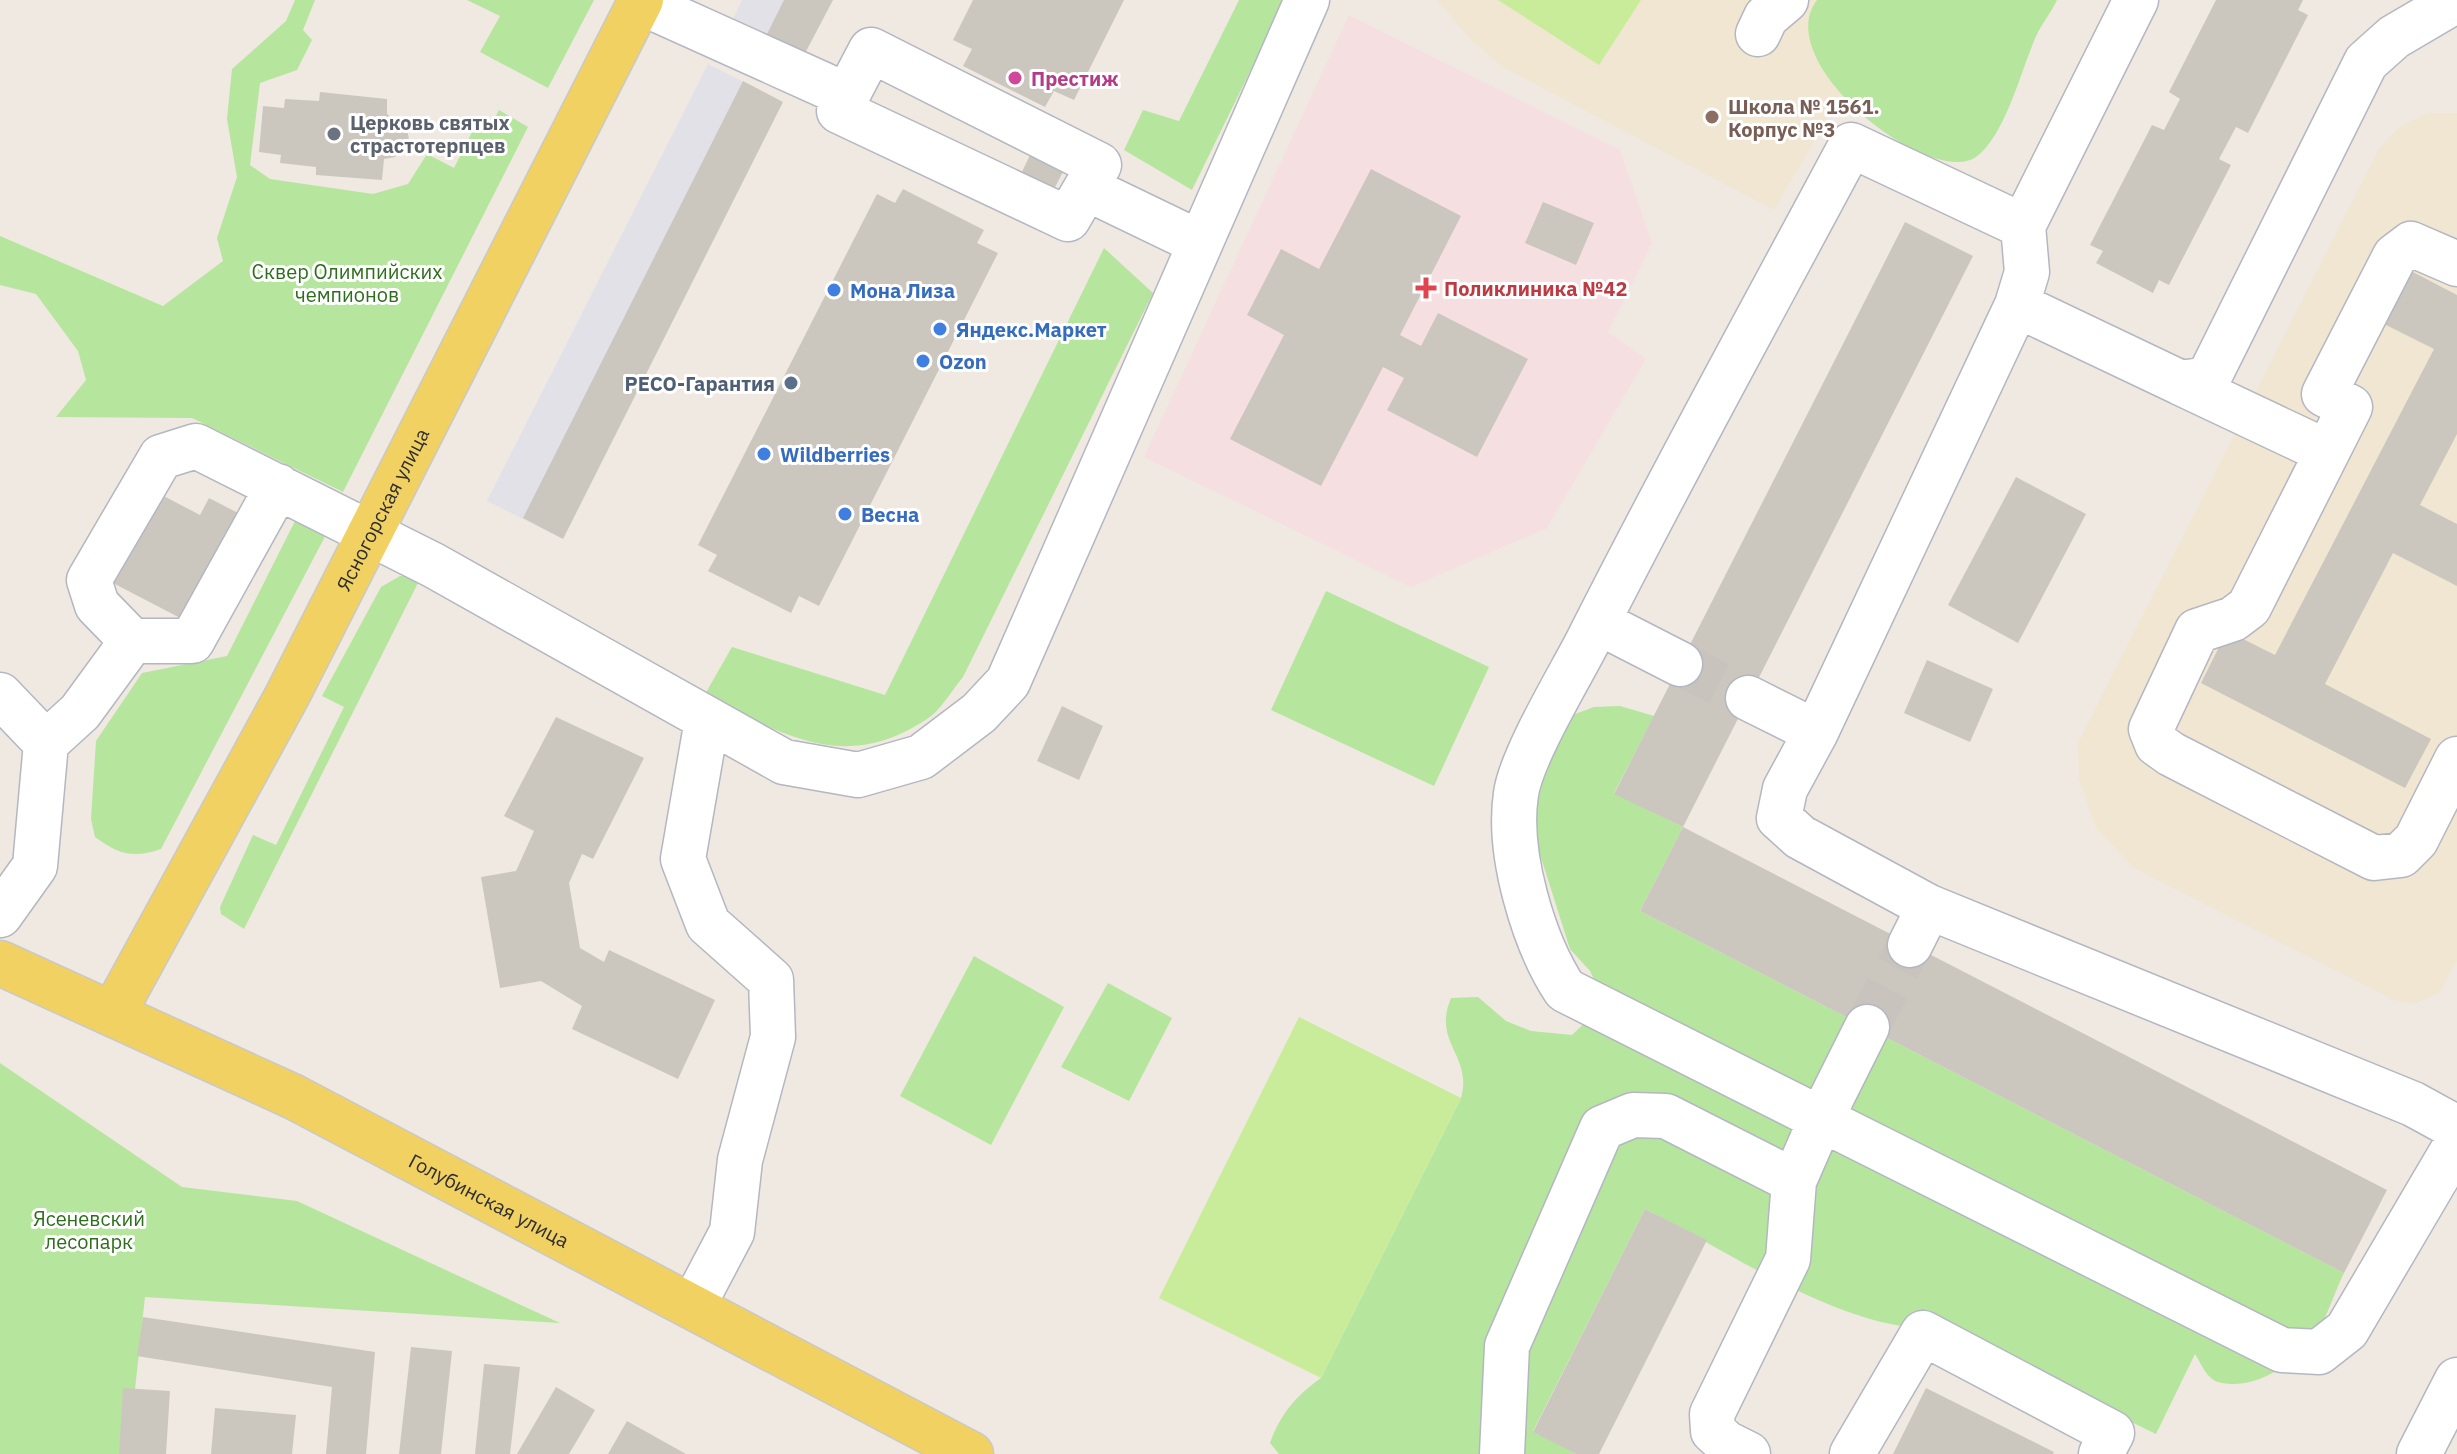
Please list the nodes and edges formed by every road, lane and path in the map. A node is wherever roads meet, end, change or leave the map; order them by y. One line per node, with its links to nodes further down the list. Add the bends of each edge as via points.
1 (1307, 0): 10 (lane)
2 (1786, 0): 6 (lane, via 1766,17)
3 (2136, 0): 9 (lane)
4 (2457, 0): 13 (lane, via 2394,37 2366,62 2208,379)
5 (641, 1): 7 (lane); 16 (main road, Ясногорская улица)
6 (1758, 34)
7 (846, 95): 8 (lane, via 839,111 1068,219); 8 (lane, via 871,50 1099,165)
8 (1086, 188): 10 (lane)
9 (2023, 226): 12 (lane, via 2027,272); 17 (lane, via 1851,145)
10 (1198, 242): 22 (lane, via 1008,682 979,713 921,757 858,775 784,762)
11 (2457, 264): 14 (lane, via 2411,244 2395,256 2324,394 2350,407)
12 (2017, 305): 13 (lane); 23 (lane)
13 (2181, 383): 14 (lane)
14 (2327, 452): 25 (lane, via 2249,607 2233,619 2197,631 2155,715 2151,729 2157,744 2374,858 2401,855 2416,840)
15 (278, 486): 16 (lane); 18 (lane, via 192,641); 18 (lane, via 196,446 161,457 89,580 97,605)
16 (370, 534): 22 (lane); 28 (main road, Ясногорская улица)
17 (1598, 622): 19 (lane); 30 (lane, via 1516,792 1522,880 1547,964 1565,990)
18 (132, 641): 24 (lane, via 80,712)
19 (1680, 664)
20 (0, 695): 24 (lane)
21 (1748, 698): 23 (lane)
22 (707, 720): 34 (lane, via 683,859 708,924 771,980 773,1037 740,1160 732,1232)
23 (1816, 732): 31 (lane, via 1785,789 1779,818 1920,926 2413,1104)
24 (46, 743): 26 (lane, via 35,866)
25 (2457, 759)
26 (0, 915)
27 (0, 963): 28 (main road, Голубинская улица)
28 (113, 1014): 34 (main road, Голубинская улица, via 294,1097)
29 (1867, 1027): 30 (lane)
30 (1821, 1119): 32 (lane, via 2282,1350 2319,1352 2347,1330); 33 (lane)
31 (2457, 1128)
32 (2457, 1143)
33 (1794, 1181): 37 (lane, via 1666,1116 1633,1115 1602,1128 1507,1346); 38 (lane, via 1788,1259 1712,1414 1713,1431)
34 (693, 1306): 36 (main road, Голубинская улица)
35 (2457, 1380): 41 (lane)
36 (971, 1454)
37 (1502, 1454)
38 (1748, 1454)
39 (1852, 1454): 40 (lane, via 1923,1333 2112,1433)
40 (2101, 1454)
41 (2419, 1454)

